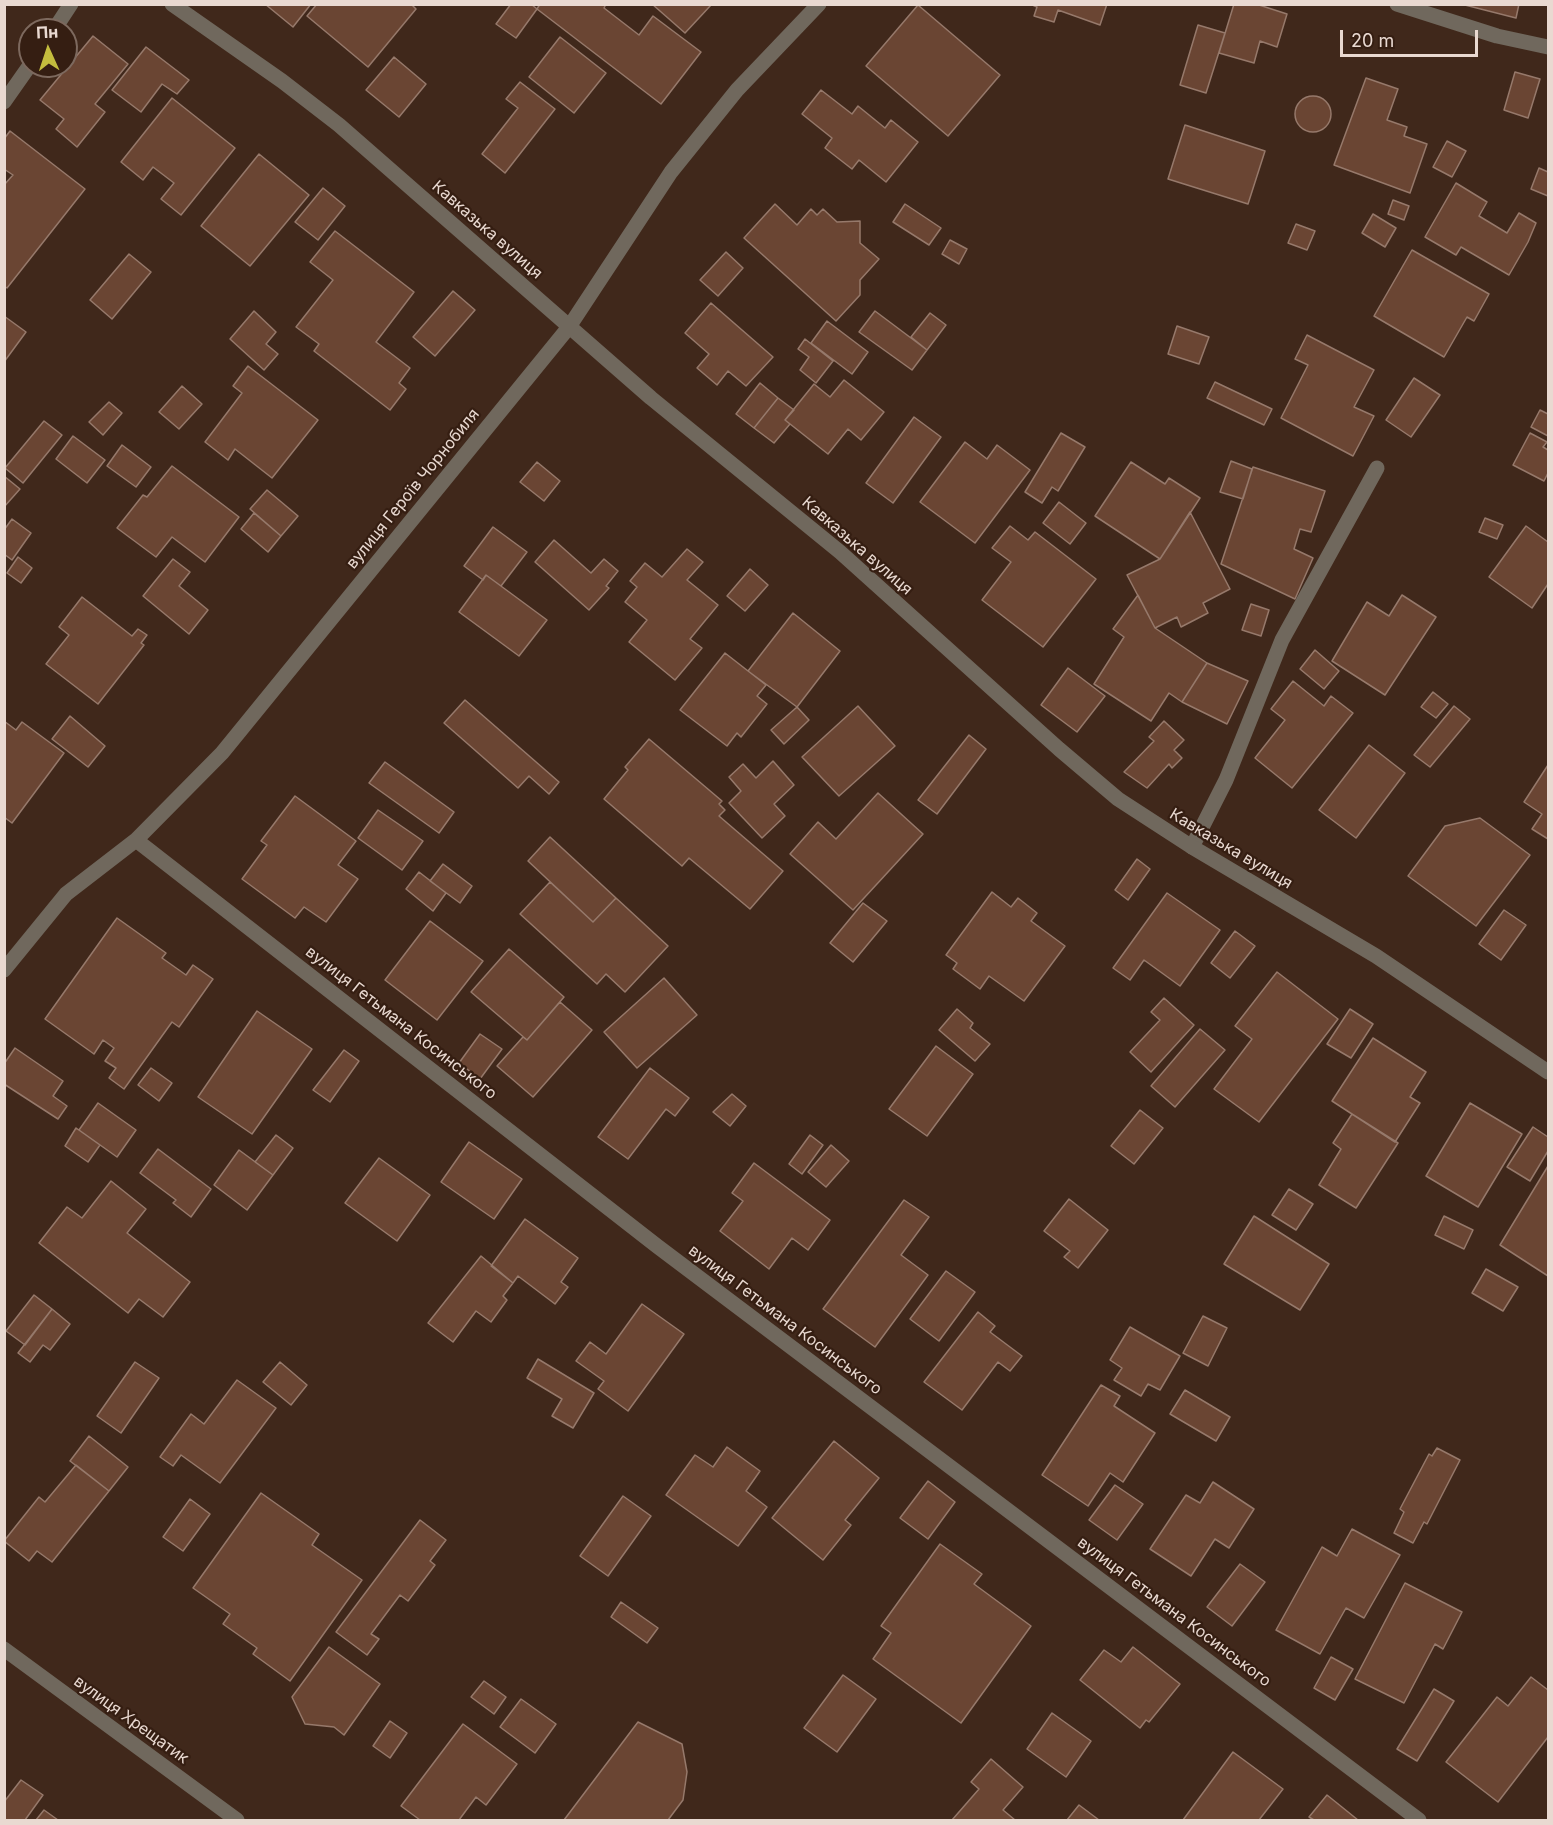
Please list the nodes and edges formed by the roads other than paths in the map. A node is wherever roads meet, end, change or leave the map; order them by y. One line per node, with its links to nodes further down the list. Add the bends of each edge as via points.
1 (71, 4): 5 (street)
2 (172, 4): 9 (street, Кавказька вулиця, via 316,106)
3 (819, 4): 9 (street, вулиця Героїв Чорнобиля, via 737,90 671,172)
4 (1396, 4): 6 (street, via 1497,36)
5 (62, 18)
6 (1548, 47)
7 (21, 78): 8 (street)
8 (4, 102)
9 (569, 327): 11 (street, вулиця Героїв Чорнобиля, via 222,753); 12 (street, Кавказька вулиця, via 732,467 840,552 1094,779)
10 (1377, 468): 12 (street, via 1282,640 1226,780)
11 (136, 840): 13 (street, вулиця Героїв Чорнобиля, via 66,894); 17 (street, вулиця Гетьмана Косинського, via 657,1246)
12 (1192, 847): 14 (street, Кавказька вулиця, via 1376,956)
13 (4, 970)
14 (1548, 1072)
15 (4, 1649): 16 (street, вулиця Хрещатик)
16 (237, 1821)
17 (1419, 1821)

